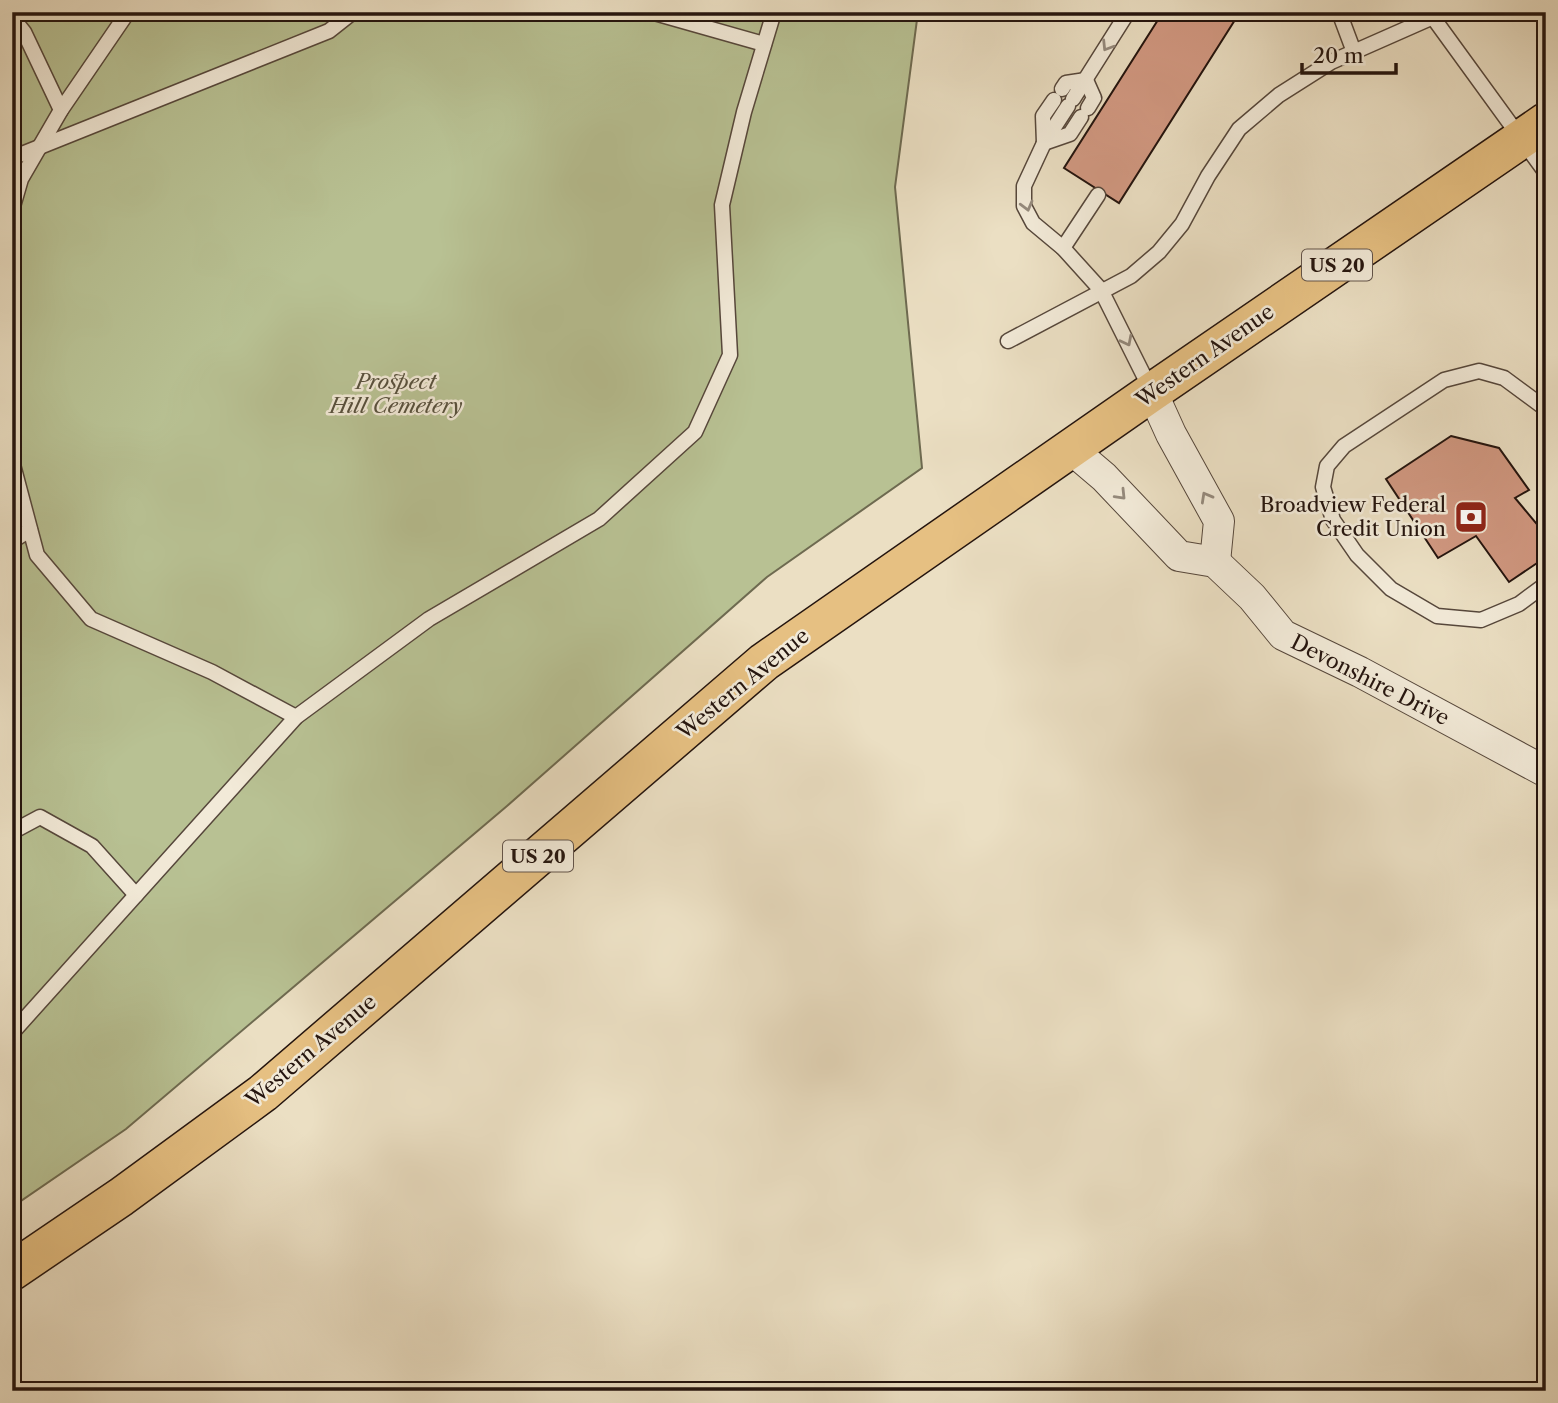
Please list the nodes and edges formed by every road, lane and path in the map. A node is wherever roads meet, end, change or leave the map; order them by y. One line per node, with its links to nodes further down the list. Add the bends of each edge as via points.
1 (128, 12): 12 (lane)
2 (353, 12): 15 (lane, via 329,32)
3 (651, 12): 9 (lane)
4 (774, 12): 9 (lane)
5 (1128, 12): 11 (lane, one-way to 11)
6 (1339, 12): 10 (lane)
7 (1433, 14): 10 (lane); 13 (lane)
8 (12, 17): 12 (lane, via 24,32)
9 (764, 44): 31 (lane, via 722,205 730,355 695,432 599,519 429,619)
10 (1354, 52): 21 (lane, via 1279,95 1239,129 1182,224 1159,252 1131,276)
11 (1086, 80): 14 (lane, via 1043,116); 14 (lane, via 1094,98 1085,112 1070,134)
12 (61, 110): 15 (lane)
13 (1534, 130): 17 (lane); 23 (main road, Western Avenue / US 20)
14 (1044, 143): 20 (lane, one-way to 20, via 1024,187 1024,206 1033,223)
15 (39, 148): 16 (lane); 19 (lane, via 21,179)
16 (12, 159)
17 (1546, 173)
18 (1098, 195): 20 (lane)
19 (12, 210)
20 (1063, 248): 21 (lane)
21 (1101, 290): 22 (lane); 23 (lane, one-way to 23)
22 (1008, 341)
23 (1152, 392): 25 (main road, Western Avenue / US 20); 29 (street, one-way to 23, via 1219,521)
24 (1546, 409): 30 (lane, via 1504,378 1479,371 1444,380 1344,446 1327,466 1323,487 1332,520 1357,555 1391,589 1437,616 1481,620 1519,604)
25 (1070, 449): 29 (street, one-way to 29, via 1104,477 1179,556); 36 (main road, Western Avenue / US 20, via 764,662 263,1093)
26 (12, 461): 27 (lane)
27 (30, 530): 28 (lane); 31 (lane, via 37,555 91,619 212,672)
28 (12, 541)
29 (1215, 562): 32 (street, Devonshire Drive, via 1283,635)
30 (1546, 584)
31 (296, 717): 34 (lane)
32 (1546, 772)
33 (12, 832): 34 (lane, via 40,817 92,846)
34 (136, 895): 35 (lane)
35 (12, 1033)
36 (12, 1271)

